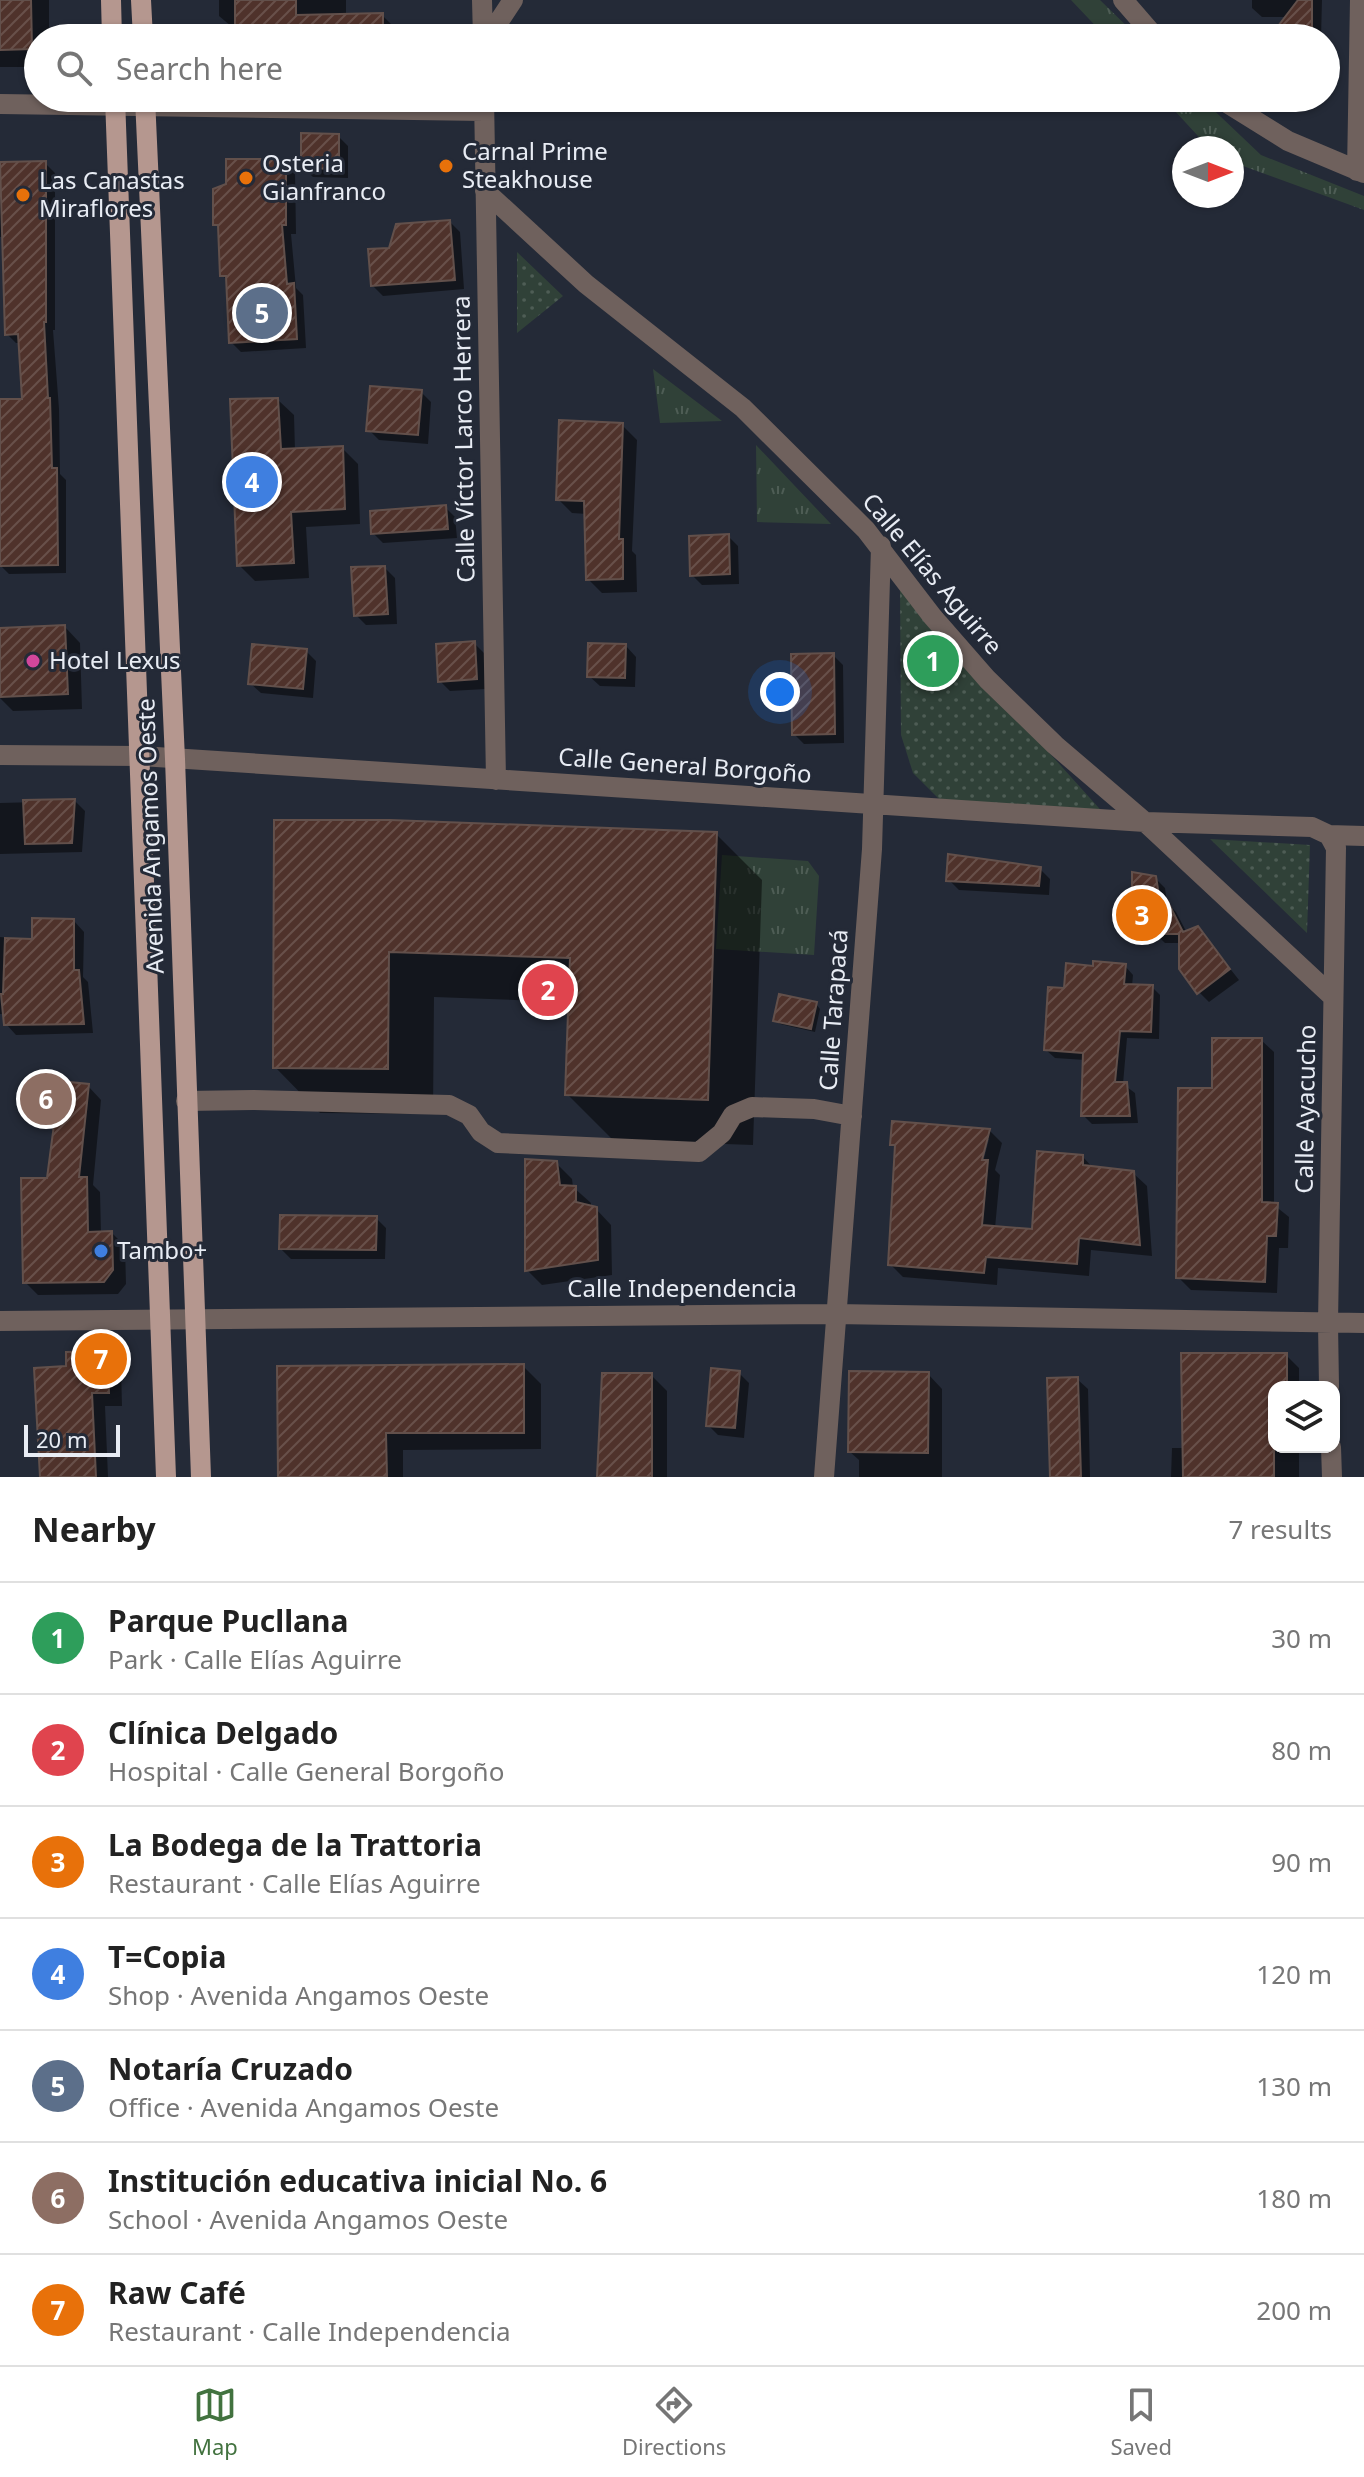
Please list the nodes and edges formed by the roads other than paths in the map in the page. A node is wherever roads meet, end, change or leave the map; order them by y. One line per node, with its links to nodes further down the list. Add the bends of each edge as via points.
1 (111, 0): 7 (main road)
2 (141, 0): 8 (main road)
3 (482, 0): 9 (street)
4 (513, 0): 10 (street)
5 (1123, 0): 11 (street)
6 (1360, 0): 18 (street)
7 (112, 24)
8 (142, 24)
9 (485, 24)
10 (496, 24)
11 (1144, 24)
12 (24, 103): 13 (street)
13 (0, 104)
14 (115, 112): 22 (main road, Avenida Angamos Oeste)
15 (145, 112): 23 (main road, Avenida Angamos Oeste)
16 (484, 112): 19 (street, Calle Víctor Larco Herrera)
17 (1241, 112): 18 (street, via 1288,141)
18 (1361, 172)
19 (485, 191): 20 (street, Calle Elías Aguirre, via 586,284 743,408); 24 (street, Calle Víctor Larco Herrera)
20 (881, 546): 25 (street, Calle Tarapacá); 26 (street, Calle Elías Aguirre, via 987,679)
21 (0, 755): 22 (street, Calle General Borgoño)
22 (141, 756): 23 (street, Calle General Borgoño); 34 (main road, Avenida Angamos Oeste)
23 (175, 759): 24 (street, Calle General Borgoño); 30 (main road, Avenida Angamos Oeste)
24 (496, 780): 25 (street, Calle General Borgoño)
25 (875, 805): 26 (street, Calle General Borgoño); 31 (street, Calle Tarapacá)
26 (1145, 822): 27 (street, Calle General Borgoño, via 1312,827); 29 (street, Calle Elías Aguirre)
27 (1329, 835): 28 (street, Calle General Borgoño); 29 (street, Calle Ayacucho, via 1336,848)
28 (1364, 836)
29 (1333, 997): 36 (street, Calle Ayacucho)
30 (186, 1101): 31 (street, via 449,1105 469,1115 498,1143 699,1152 722,1133 733,1115 752,1107); 33 (main road, Avenida Angamos Oeste)
31 (852, 1116): 32 (street, Calle Tarapacá)
32 (835, 1314): 33 (street, Calle Independencia); 36 (street, Calle Independencia); 42 (street, Calle Tarapacá)
33 (194, 1318): 34 (street, Calle Independencia); 41 (main road, Avenida Angamos Oeste)
34 (161, 1319): 35 (street, Calle Independencia); 40 (main road, Avenida Angamos Oeste)
35 (0, 1321)
36 (1328, 1323): 37 (street, Calle Independencia); 38 (street, Calle Ayacucho)
37 (1364, 1323)
38 (1329, 1381)
39 (1331, 1453): 43 (street)
40 (166, 1477)
41 (201, 1477)
42 (824, 1477)
43 (1332, 1477)

